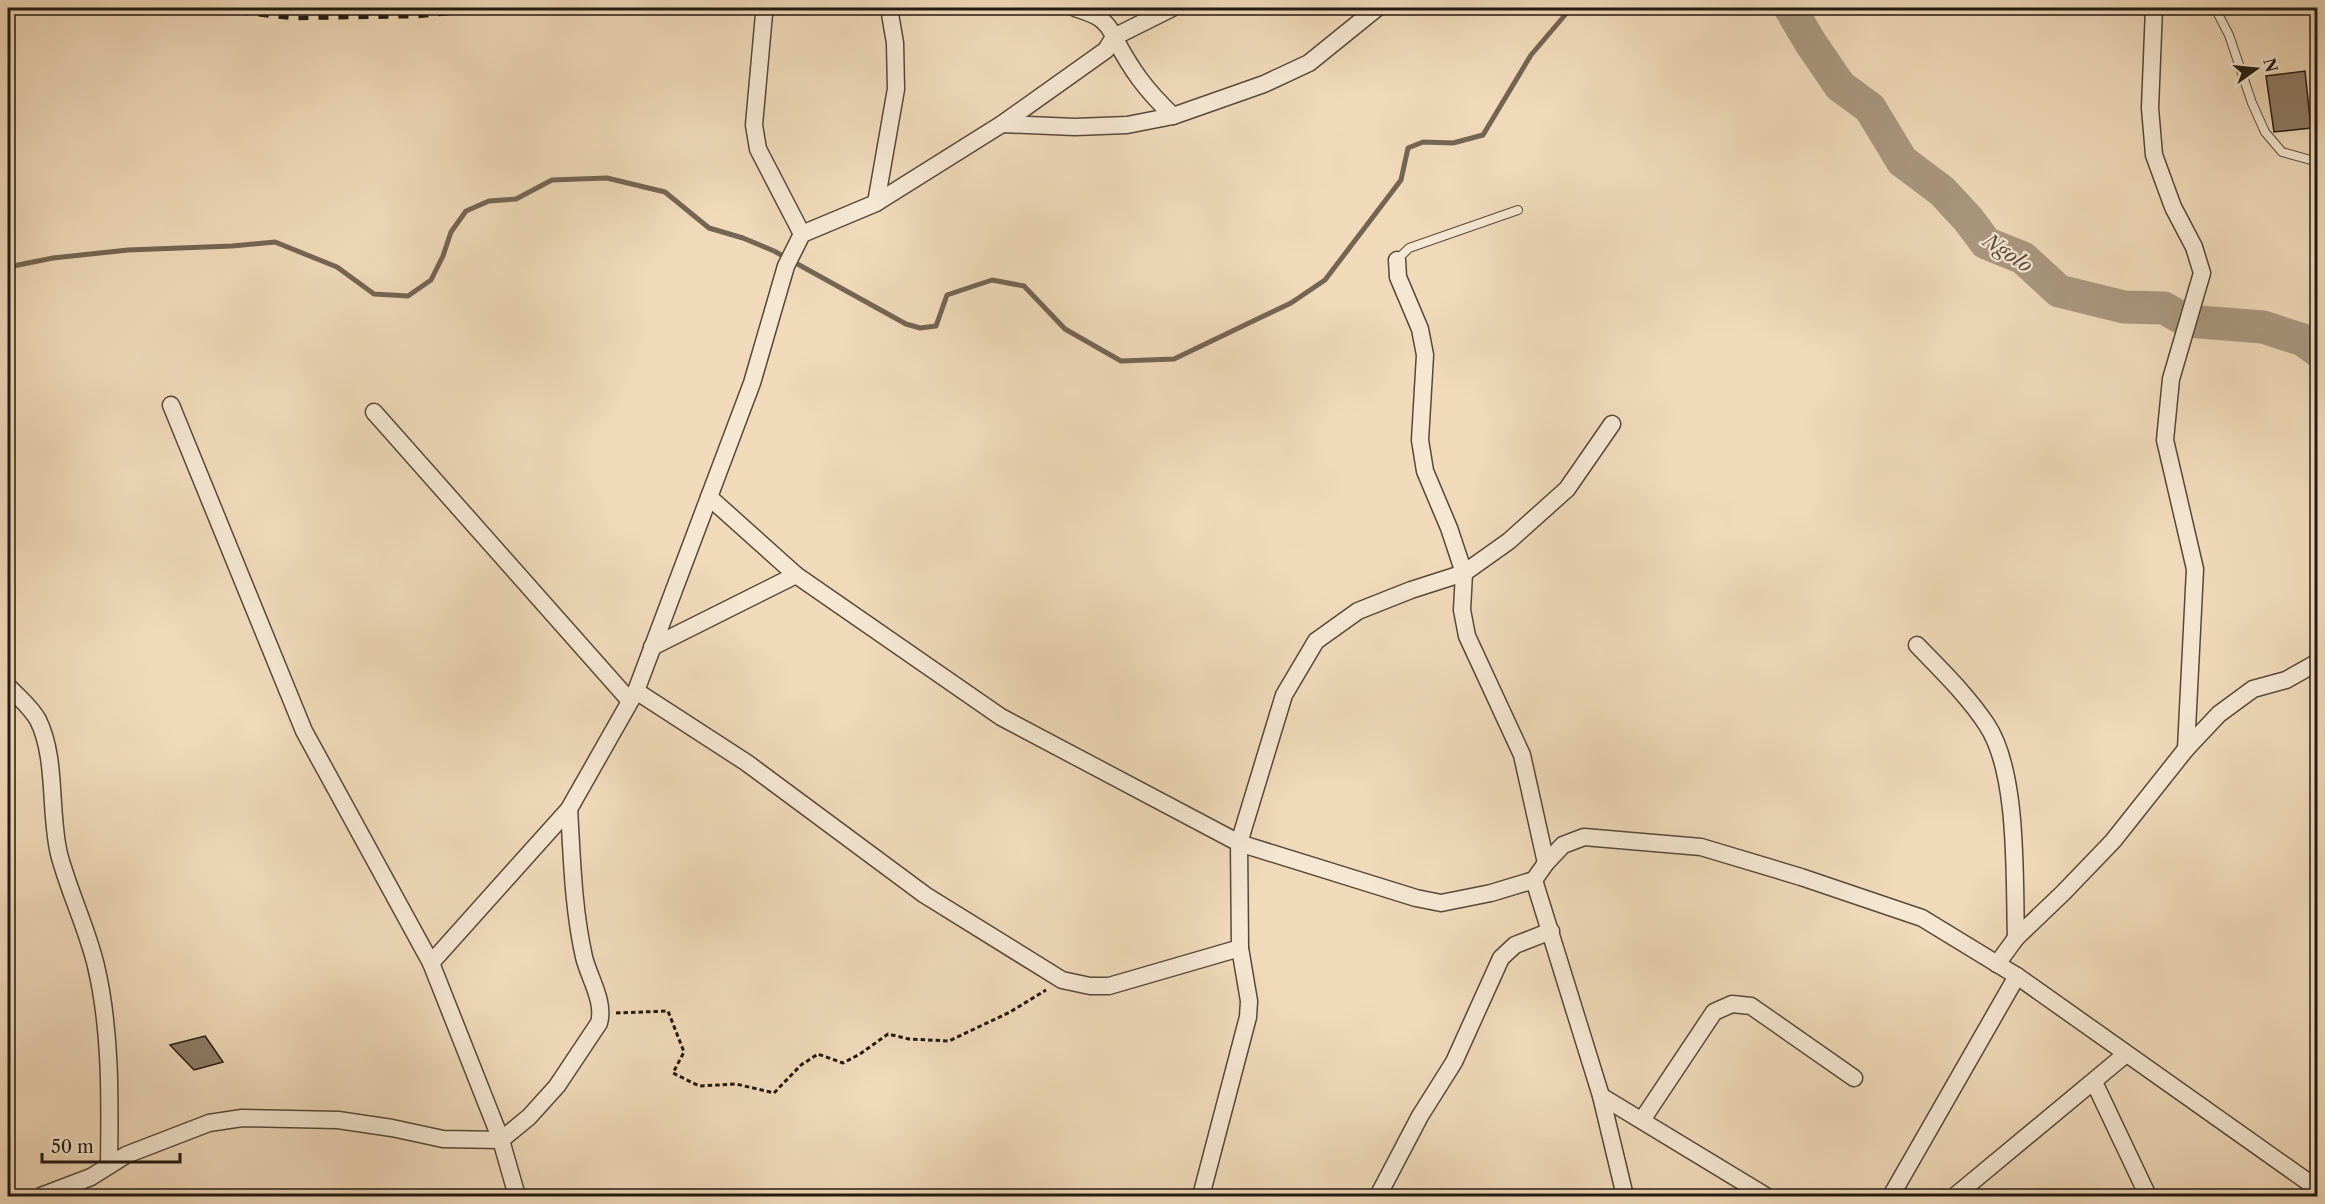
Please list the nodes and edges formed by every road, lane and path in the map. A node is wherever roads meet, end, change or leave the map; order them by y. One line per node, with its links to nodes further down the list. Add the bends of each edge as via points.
1 (767, 8): 15 (street, via 754,125 758,149)
2 (889, 8): 13 (street, via 896,89)
3 (1075, 8): 9 (street, via 1098,15)
4 (1113, 8): 9 (street)
5 (1172, 8): 9 (street)
6 (2154, 8): 28 (street, via 2150,108 2154,155 2202,273 2171,379 2165,440 2195,569)
7 (2215, 8): 12 (lane, via 2265,132 2282,152)
8 (1373, 9): 10 (street, via 1309,63 1264,84)
9 (1112, 31): 10 (street, via 1148,93); 11 (street, via 1106,50)
10 (1173, 116): 11 (street, via 1127,125)
11 (1002, 124): 13 (street)
12 (2318, 162)
13 (876, 202): 15 (street)
14 (1518, 210): 16 (lane, via 1409,248)
15 (800, 240): 20 (street, via 786,266 752,383)
16 (1397, 260): 21 (street, via 1398,277 1420,329 1425,355 1420,440 1425,471)
17 (171, 405): 36 (street, via 304,731)
18 (374, 412): 27 (street)
19 (1612, 424): 21 (street, via 1567,489 1509,541)
20 (710, 497): 22 (street); 24 (street)
21 (1464, 573): 30 (street, via 1358,611 1316,641 1284,695); 31 (street, via 1462,610 1467,636 1522,755)
22 (796, 575): 24 (street); 30 (street, via 1001,717)
23 (1917, 645): 34 (street, via 1957,686 1989,727 2003,764 2011,800)
24 (651, 647): 27 (street)
25 (2318, 662): 28 (street, via 2286,680 2253,689 2219,714)
26 (8, 686): 47 (street, via 37,718 47,748 59,854 96,965 110,1105)
27 (633, 696): 29 (street); 39 (street, via 747,763 925,895)
28 (2186, 749): 34 (street, via 2113,841)
29 (569, 809): 36 (street); 40 (street, via 576,923)
30 (1239, 843): 32 (street, via 1442,903); 35 (street)
31 (1546, 863): 32 (street); 37 (street, via 1563,845 1584,837 1701,847 1922,918)
32 (1534, 880): 33 (street)
33 (1551, 931): 44 (street); 52 (street, via 1515,945 1501,958 1454,1062 1420,1116)
34 (2016, 938): 37 (street)
35 (1240, 948): 39 (street, via 1109,986); 51 (street, via 1248,1017)
36 (431, 963): 46 (street)
37 (1997, 964): 38 (street)
38 (2017, 976): 41 (street); 55 (street)
39 (1062, 980): 40 (path, via 1010,1012 949,1041 888,1034 843,1063 818,1054 801,1065 774,1094 736,1083 699,1086 673,1073 684,1052 668,1011)
40 (602, 1013): 46 (street, via 557,1086 529,1118)
41 (2126, 1054): 43 (street); 48 (street)
42 (1854, 1078): 45 (street, via 1751,1006 1732,1004 1714,1012)
43 (2094, 1082): 56 (street); 57 (street)
44 (1601, 1096): 45 (street); 53 (street)
45 (1642, 1120): 54 (street)
46 (501, 1140): 47 (street, via 442,1139 338,1120 242,1118 209,1123); 50 (street)
47 (108, 1165): 49 (street, via 91,1177)
48 (2318, 1189)
49 (41, 1197)
50 (517, 1197)
51 (1201, 1197)
52 (1378, 1197)
53 (1625, 1197)
54 (1766, 1197)
55 (1891, 1197)
56 (1955, 1197)
57 (2148, 1197)

